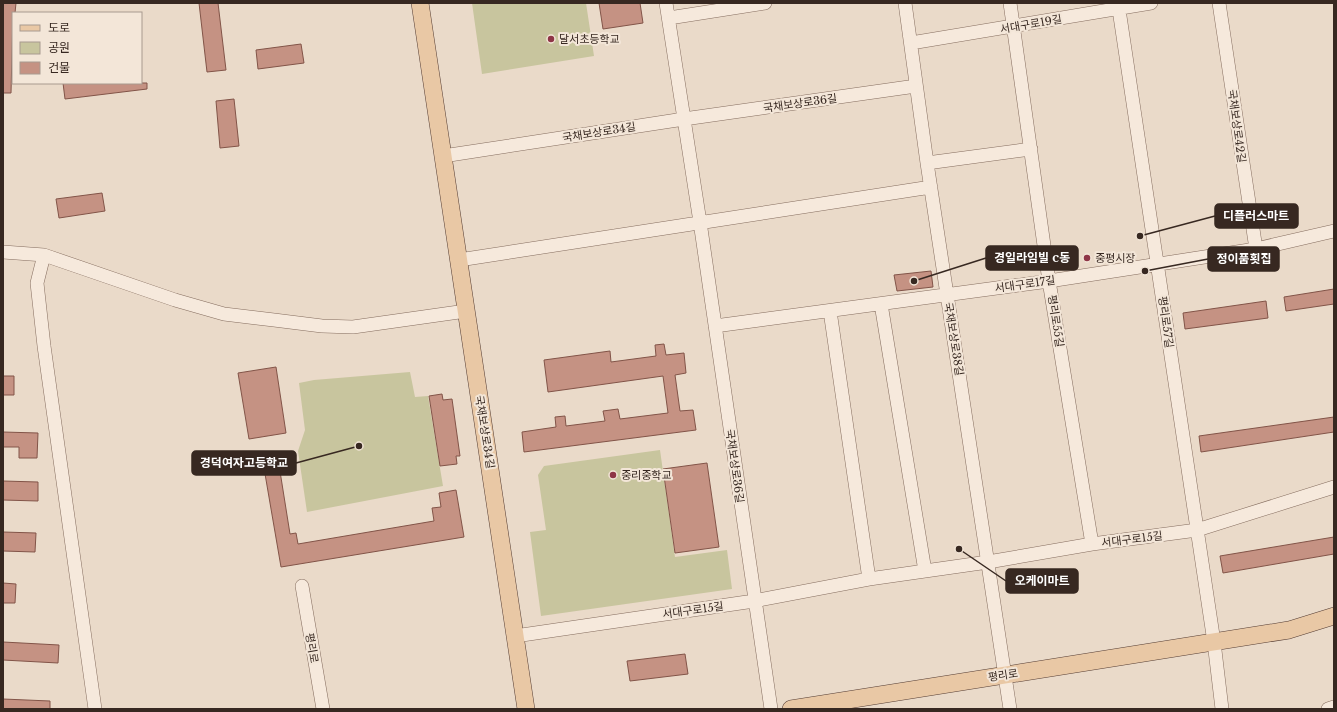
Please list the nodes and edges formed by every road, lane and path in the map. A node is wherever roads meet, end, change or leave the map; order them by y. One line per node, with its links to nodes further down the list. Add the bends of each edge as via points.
1 (420, 3): 15 (main road, 국채보상로34길)
2 (666, 3): 9 (street, 국채보상로36길)
3 (765, 3): 9 (street)
4 (905, 3): 11 (street, 국채보상로38길)
5 (1010, 3): 10 (street, 평리로55길)
6 (1151, 3): 8 (street, 서대구로19길)
7 (1219, 3): 20 (street, 국채보상로42길)
8 (1118, 6): 10 (street, 서대구로19길); 24 (street, 평리로57길)
9 (669, 18): 13 (street, 국채보상로36길)
10 (1014, 26): 11 (street, 서대구로19길); 14 (street, 평리로55길)
11 (911, 43): 12 (street, 국채보상로38길)
12 (916, 86): 13 (street, 국채보상로36길); 16 (street, 국채보상로38길)
13 (684, 119): 15 (street, 국채보상로34길); 18 (street, 국채보상로36길)
14 (1031, 149): 16 (street); 25 (street, 평리로55길)
15 (443, 156): 23 (main road, 국채보상로34길)
16 (927, 163): 17 (street, 국채보상로38길)
17 (931, 187): 18 (street); 26 (street, 국채보상로38길)
18 (700, 222): 23 (street); 30 (street, 국채보상로36길)
19 (1334, 231): 20 (street, 서대구로17길)
20 (1256, 249): 24 (street, 서대구로17길)
21 (3, 252): 22 (street)
22 (44, 255): 28 (street, via 224,314 322,326 353,327); 44 (street, via 37,283 44,346)
23 (459, 260): 28 (main road, 국채보상로34길)
24 (1157, 264): 25 (street, 서대구로17길); 32 (street, 평리로57길)
25 (1049, 281): 26 (street, 서대구로17길); 33 (street, 평리로55길)
26 (947, 295): 27 (street, 서대구로17길); 34 (street, 국채보상로38길)
27 (881, 304): 29 (street, 서대구로17길); 35 (street)
28 (466, 311): 40 (main road, 국채보상로34길)
29 (830, 311): 30 (street, 서대구로17길); 36 (street)
30 (715, 326): 38 (street, 국채보상로36길)
31 (1334, 487): 32 (street, 서대구로15길)
32 (1197, 530): 33 (street, 서대구로15길); 41 (street, 평리로57길)
33 (1092, 544): 34 (street, 서대구로15길)
34 (988, 562): 35 (street, 서대구로15길); 42 (street, 국채보상로38길)
35 (925, 571): 36 (street, 서대구로15길)
36 (870, 579): 38 (street, 서대구로15길)
37 (302, 586): 45 (street, 평리로)
38 (754, 601): 40 (street, 서대구로15길); 47 (street, 국채보상로36길)
39 (1334, 616): 41 (main road, 평리로, via 1289,630)
40 (515, 636): 46 (main road, 국채보상로34길)
41 (1214, 642): 42 (main road, 평리로); 50 (street)
42 (1006, 675): 48 (main road, 평리로); 49 (street, 국채보상로38길)
43 (1334, 707): 51 (street)
44 (95, 709)
45 (323, 709)
46 (526, 709)
47 (771, 709)
48 (791, 709)
49 (1010, 709)
50 (1222, 709)
51 (1328, 709)

